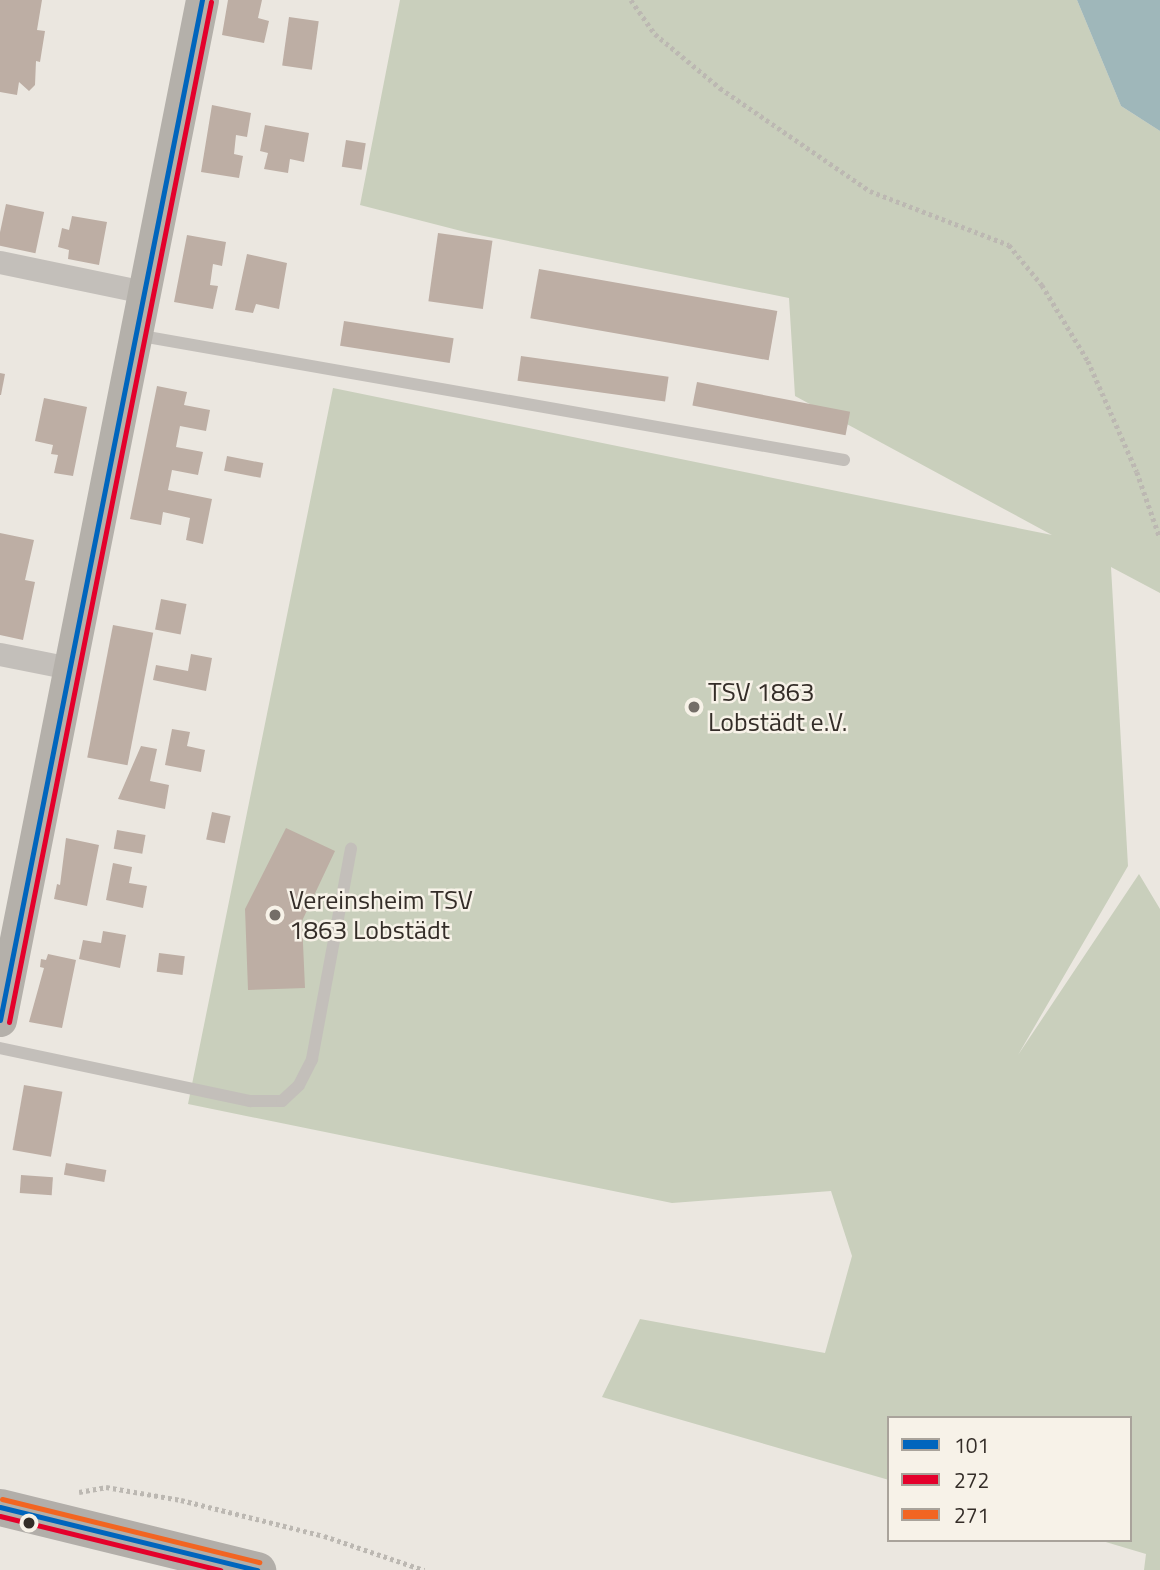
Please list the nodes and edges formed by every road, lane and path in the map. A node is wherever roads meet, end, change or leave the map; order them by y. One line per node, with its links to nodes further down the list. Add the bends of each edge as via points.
1 (631, 0): 7 (path, via 656,34 720,88 870,191 1009,245 1042,285 1088,361 1137,472)
2 (197, 1): 4 (main road)
3 (0, 262): 4 (street)
4 (144, 292): 5 (main road)
5 (136, 335): 6 (lane); 9 (main road)
6 (844, 460)
7 (1160, 538)
8 (0, 654): 9 (street)
9 (70, 668): 11 (main road)
10 (351, 849): 12 (lane, via 312,1059 299,1085 282,1101 250,1101)
11 (0, 1020)
12 (0, 1048)
13 (74, 1493): 16 (path, via 106,1487 181,1500 324,1536)
14 (0, 1507): 15 (main road)
15 (237, 1568)
16 (424, 1570)

